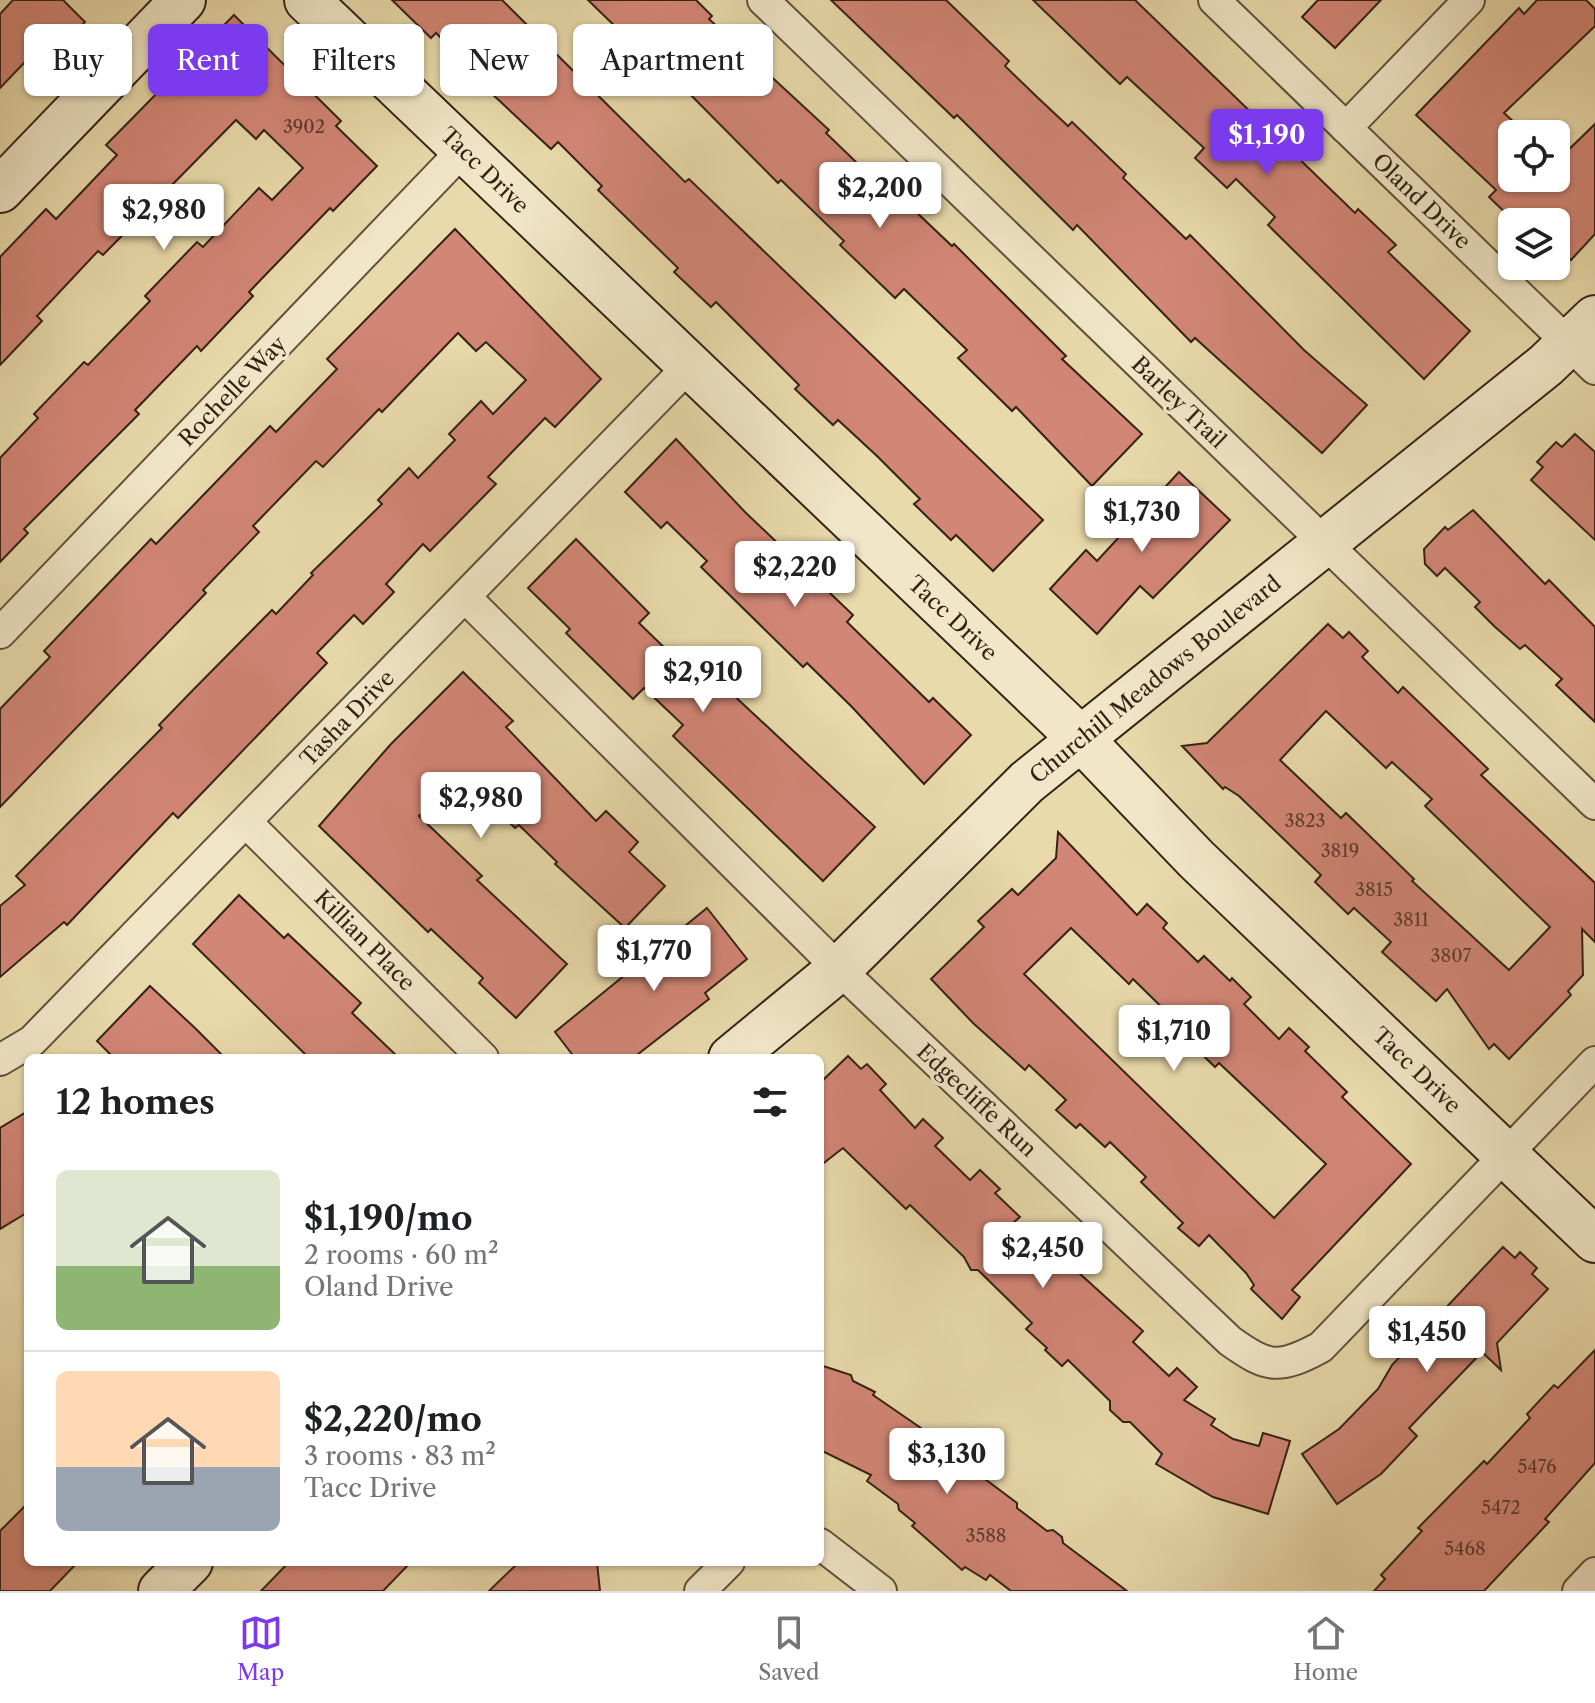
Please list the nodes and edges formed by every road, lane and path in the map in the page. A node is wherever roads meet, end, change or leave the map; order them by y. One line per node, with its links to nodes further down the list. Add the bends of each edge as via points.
1 (183, 0): 8 (street)
2 (307, 0): 7 (street, Tacc Drive)
3 (763, 0): 11 (street, Barley Trail)
4 (1214, 0): 6 (street, Oland Drive)
5 (1469, 0): 6 (street)
6 (1346, 128): 9 (street, Oland Drive)
7 (464, 149): 10 (street, Tacc Drive); 13 (street, Rochelle Way)
8 (0, 190)
9 (1586, 343): 11 (street, Churchill Meadows Boulevard)
10 (688, 367): 12 (street, Tasha Drive); 14 (street, Tacc Drive)
11 (1324, 542): 14 (street, Churchill Meadows Boulevard); 15 (street, Barley Trail)
12 (465, 597): 16 (street, Tasha Drive); 17 (street, Edgecliffe Run)
13 (0, 633)
14 (1082, 740): 17 (street, Churchill Meadows Boulevard, via 1027,782); 23 (street, Tacc Drive, via 1196,859)
15 (1595, 804)
16 (246, 822): 18 (street, Tasha Drive); 19 (street, Killian Place)
17 (839, 969): 20 (street, Churchill Meadows Boulevard); 23 (street, Edgecliffe Run, via 1230,1341 1257,1360 1291,1364 1321,1347)
18 (41, 1049): 21 (street, Tasha Drive)
19 (479, 1054)
20 (736, 1054)
21 (0, 1060)
22 (1595, 1062): 23 (street)
23 (1506, 1156): 24 (street, Tacc Drive)
24 (1595, 1240)
25 (824, 1547): 31 (street)
26 (186, 1566): 29 (street)
27 (725, 1566): 30 (street)
28 (1595, 1573): 32 (street)
29 (161, 1591)
30 (700, 1591)
31 (881, 1591)
32 (1578, 1591)

